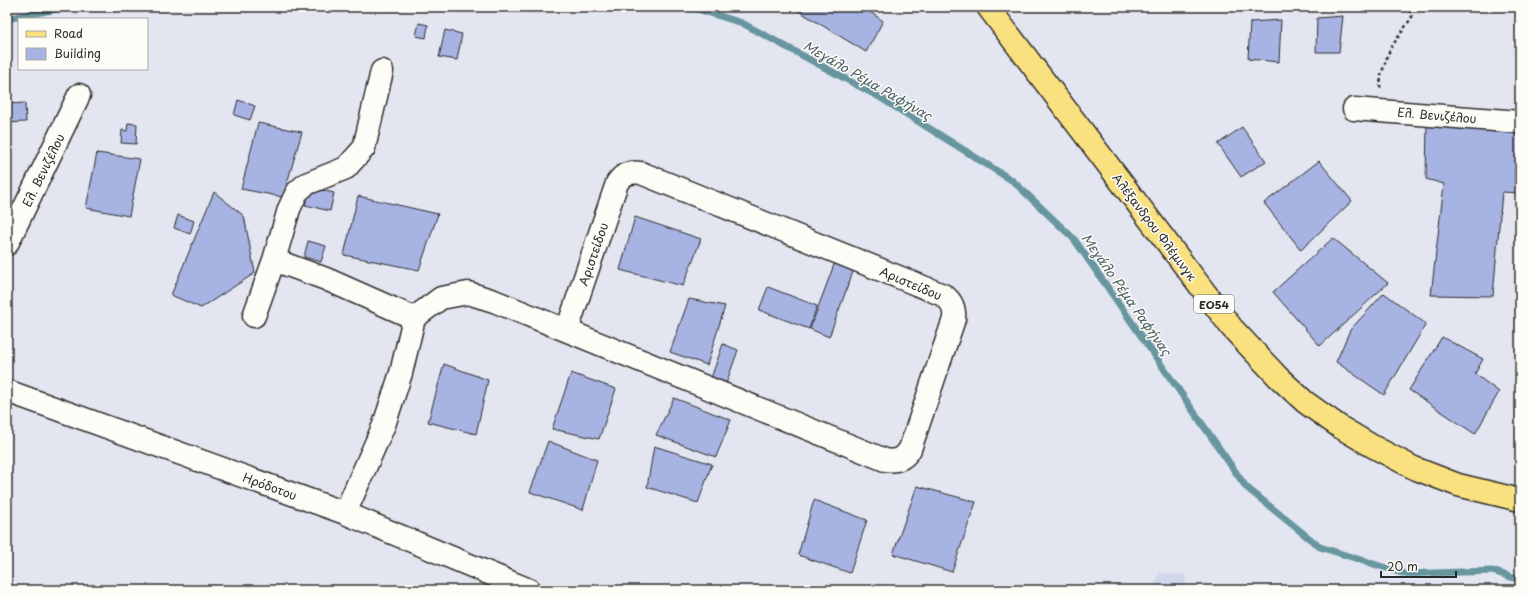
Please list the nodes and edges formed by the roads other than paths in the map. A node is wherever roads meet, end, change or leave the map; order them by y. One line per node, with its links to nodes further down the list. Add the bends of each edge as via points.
1 (988, 7): 12 (main road, Αλέξανδρου Φλέμινγκ / ΕΟ54, via 1232,328 1278,378 1305,402 1340,427 1414,468 1458,485)
2 (382, 71): 7 (street, via 364,148 346,168 306,184 297,192 289,209)
3 (79, 95): 6 (street, Ελ. Βενιζέλου)
4 (1354, 108): 5 (street, Ελ. Βενιζέλου)
5 (1520, 122)
6 (7, 244)
7 (274, 260): 8 (street); 9 (street, via 326,279)
8 (254, 316)
9 (414, 318): 10 (street, Αριστείδου, via 441,298 468,293); 13 (street, via 401,374 384,426)
10 (567, 330): 10 (street, Αριστείδου, via 893,461 900,460 910,449 954,319 954,312 949,299 943,295 634,171 626,173 616,183)
11 (7, 391): 13 (street, Ηρόδοτου)
12 (1520, 500)
13 (345, 513): 14 (street, Ηρόδοτου)
14 (529, 590)

